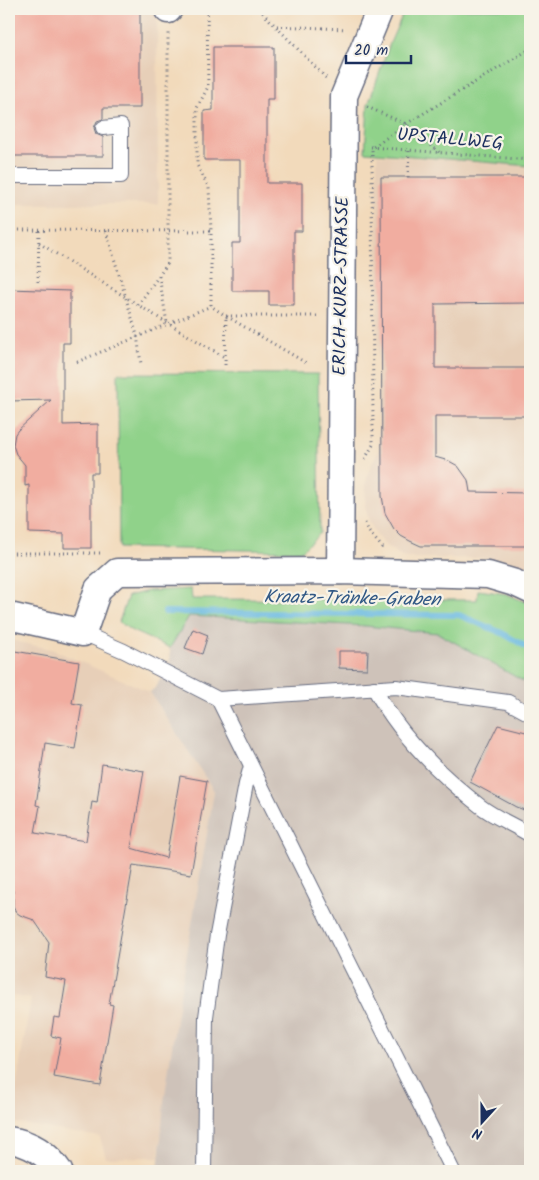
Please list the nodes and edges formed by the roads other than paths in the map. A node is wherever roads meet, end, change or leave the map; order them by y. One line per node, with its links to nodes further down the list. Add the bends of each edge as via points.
1 (376, 19): 4 (street, ERICH-KURZ-STRASSE, via 344,96)
2 (103, 128): 3 (lane, via 121,126 121,176)
3 (9, 176)
4 (340, 571): 5 (street, via 488,575); 7 (street, via 117,572 98,589)
5 (530, 590)
6 (9, 616): 7 (street)
7 (83, 633): 9 (lane)
8 (374, 688): 9 (lane); 10 (lane, via 396,687 508,702); 12 (lane, via 408,738 440,770 481,807)
9 (218, 699): 11 (lane)
10 (530, 714)
11 (251, 766): 15 (lane, via 217,935 206,1017); 16 (lane)
12 (530, 834)
13 (9, 1140): 14 (street, via 40,1150)
14 (59, 1171)
15 (204, 1171)
16 (453, 1171)

